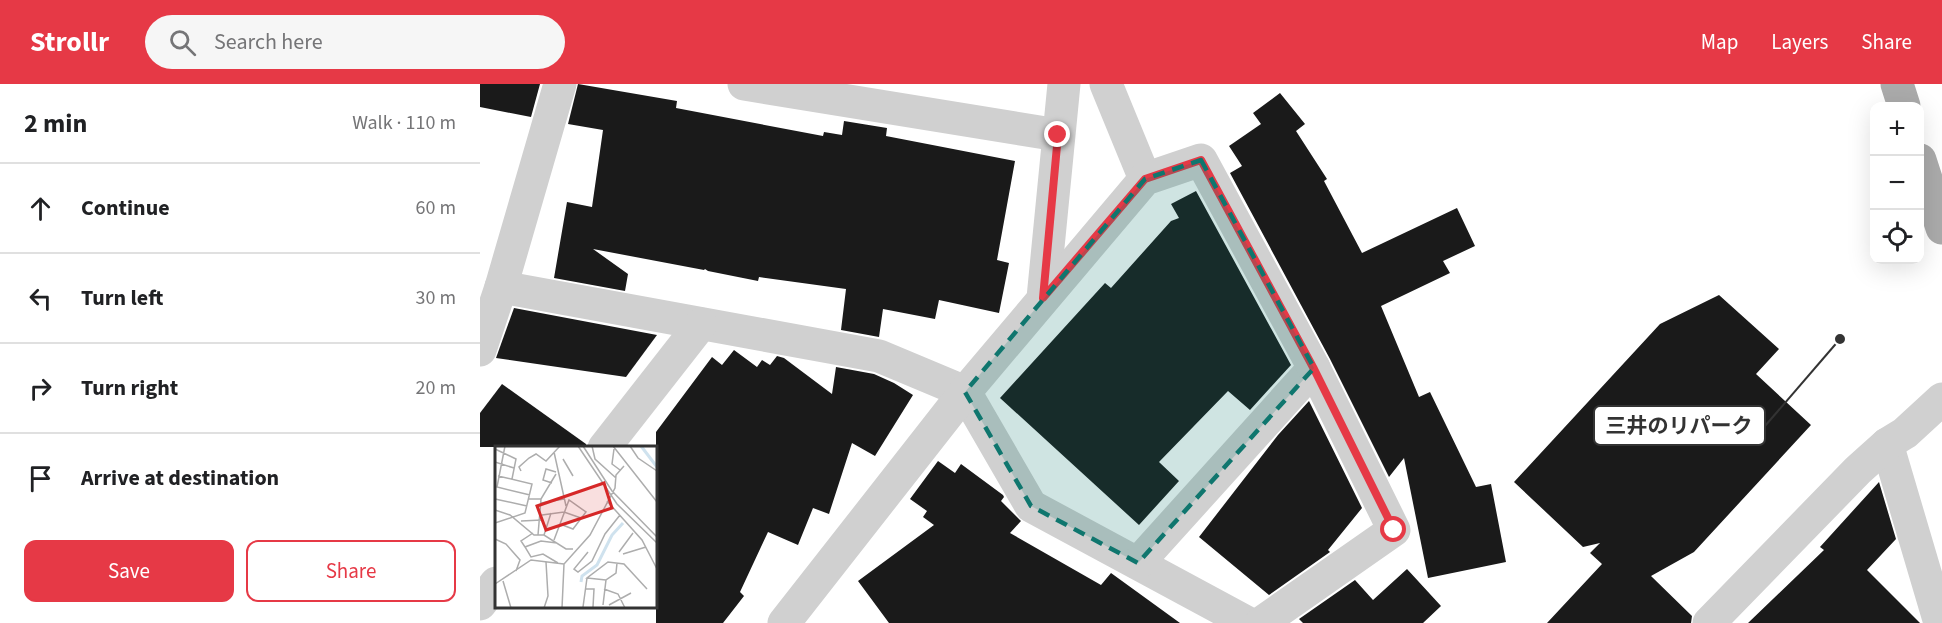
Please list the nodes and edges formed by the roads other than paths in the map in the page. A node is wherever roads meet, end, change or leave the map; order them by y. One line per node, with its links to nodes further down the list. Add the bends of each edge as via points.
1 (560, 84): 11 (street)
2 (744, 84): 7 (street)
3 (1064, 84): 7 (street)
4 (1106, 84): 9 (street)
5 (1898, 84): 6 (main road)
6 (1903, 102)
7 (1058, 135): 12 (street)
8 (1924, 172): 10 (main road)
9 (1145, 179): 12 (street); 15 (street, via 1201,160)
10 (1942, 228)
11 (501, 287): 13 (street); 14 (street)
12 (1043, 298): 16 (street)
13 (701, 324): 16 (street, via 879,356); 19 (street)
14 (480, 350)
15 (1314, 369): 20 (street); 25 (street, via 1394,530)
16 (965, 392): 20 (street, via 1031,506); 23 (street)
17 (1942, 399): 18 (street)
18 (1887, 444): 26 (street); 27 (street)
19 (605, 446)
20 (1138, 563): 24 (street)
21 (495, 584): 22 (street)
22 (480, 604)
23 (801, 616)
24 (1248, 623)
25 (1261, 623)
26 (1709, 623)
27 (1940, 623)

